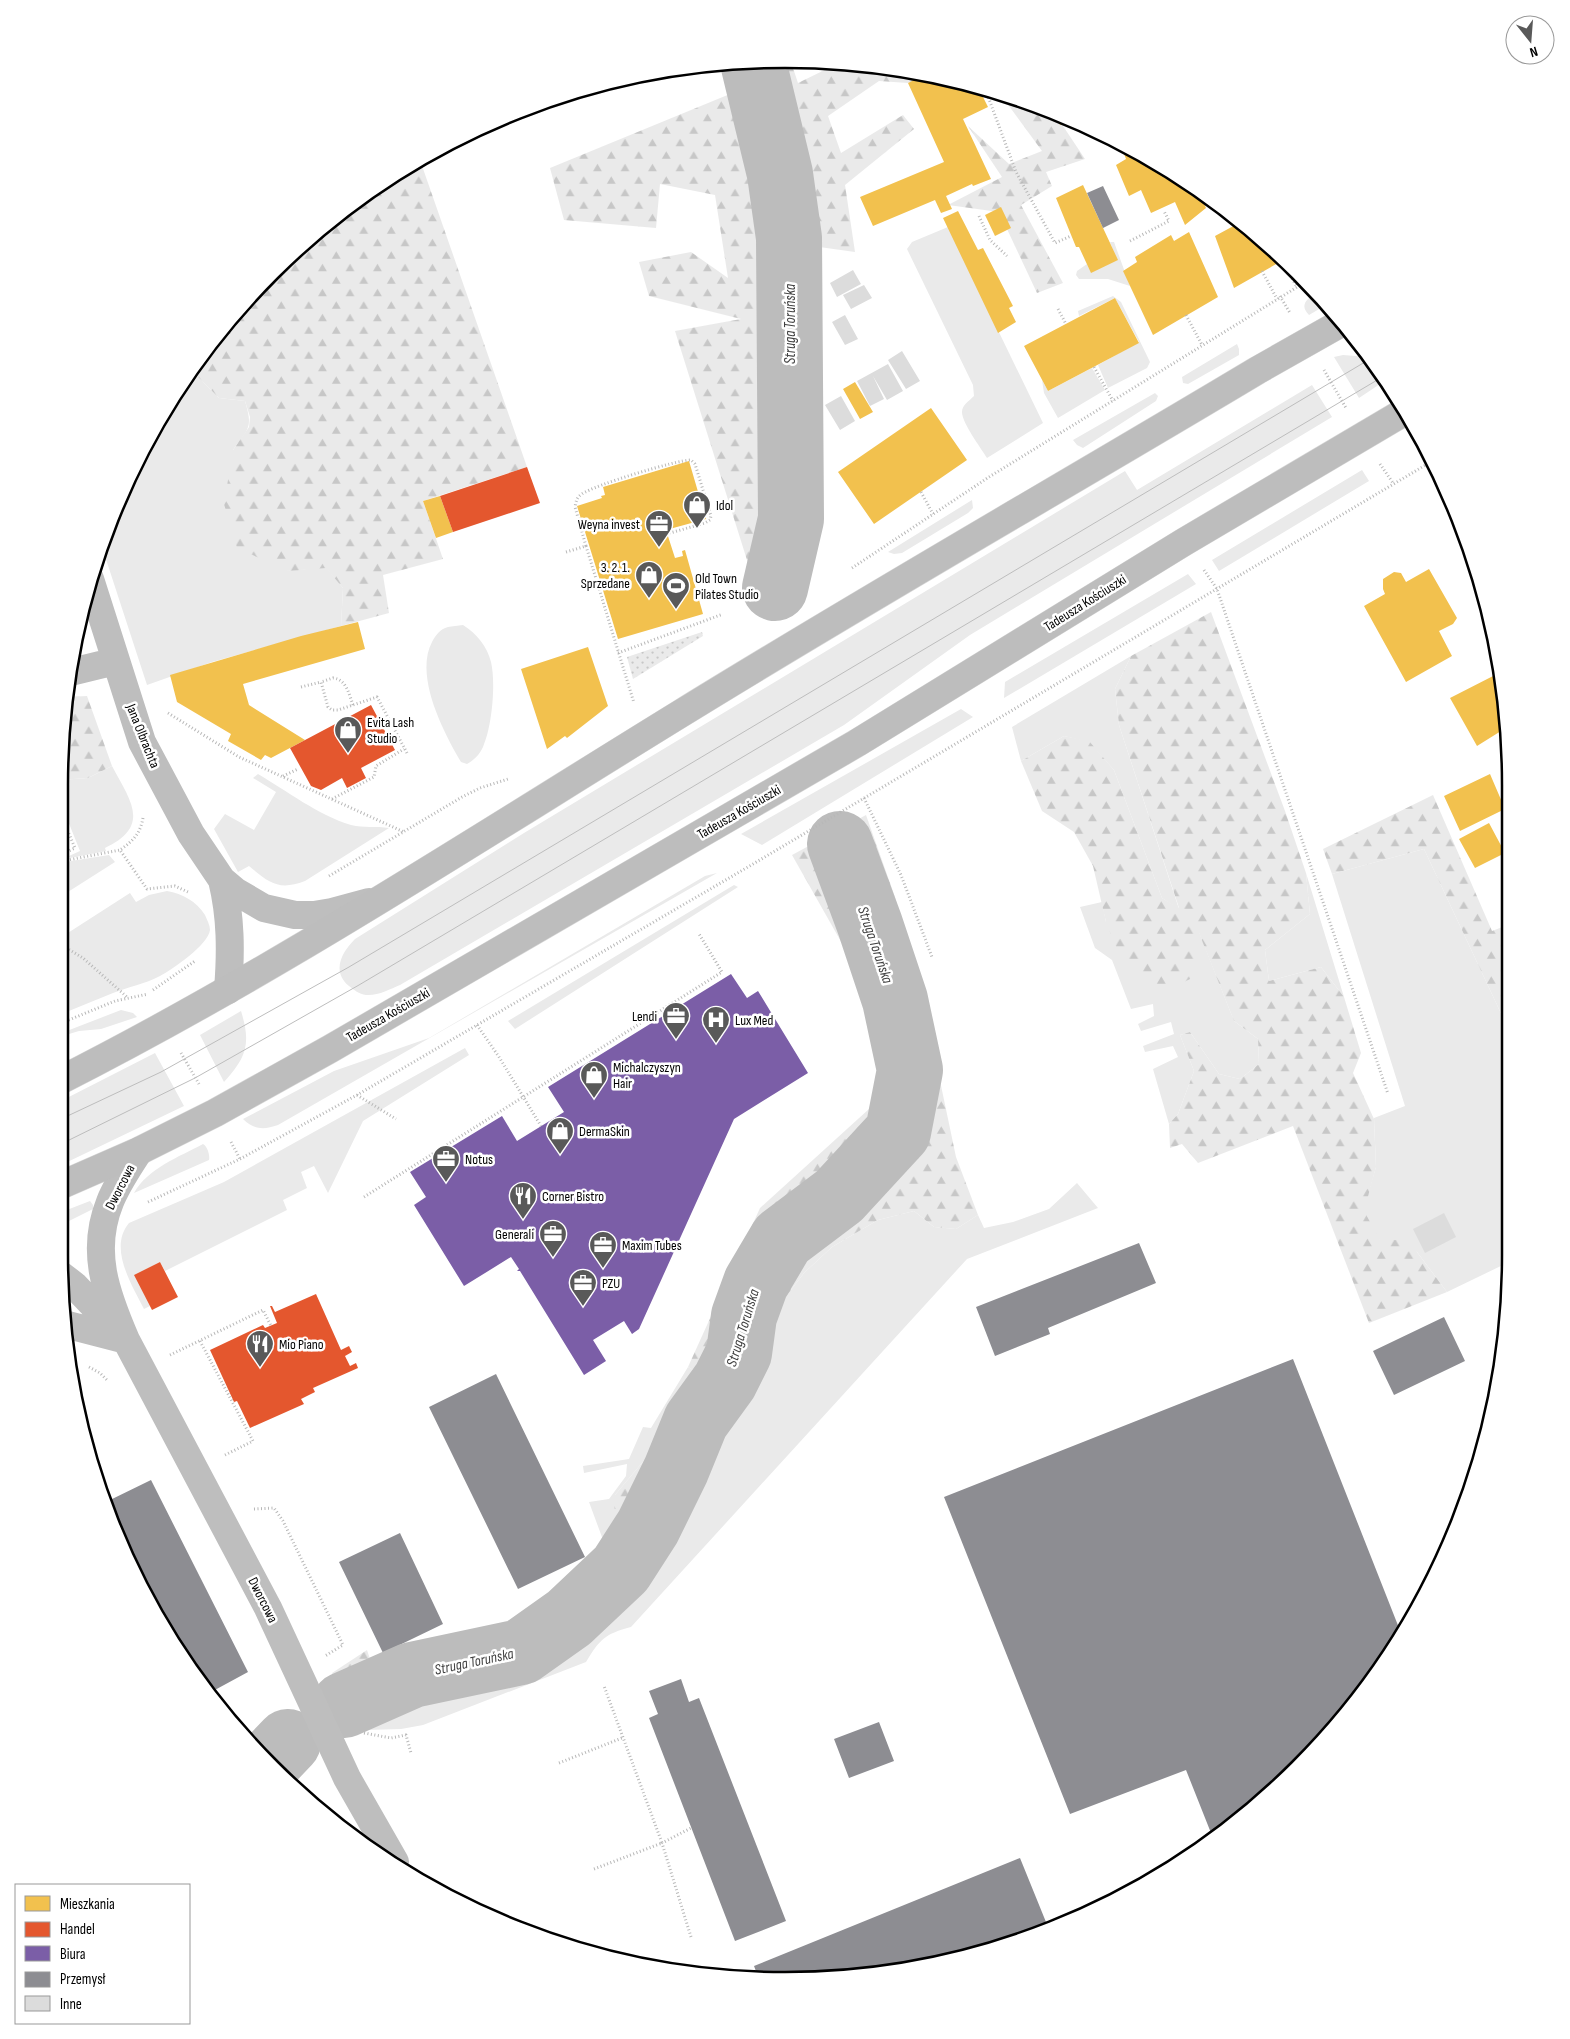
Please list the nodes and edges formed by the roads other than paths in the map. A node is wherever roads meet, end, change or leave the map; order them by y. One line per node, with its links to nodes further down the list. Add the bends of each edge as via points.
1 (1336, 326): 7 (main road, via 743,675)
2 (1399, 415): 10 (main road, Tadeusza Kościuszki, via 1184,542 857,743 330,1049)
3 (94, 592): 4 (street, Jana Olbrachta)
4 (116, 661): 5 (street); 6 (street, Jana Olbrachta, via 142,742 191,834)
5 (77, 671)
6 (222, 880): 7 (street, Jana Olbrachta, via 264,908 295,915 332,912); 8 (street, Jana Olbrachta, via 231,938)
7 (386, 896): 8 (main road)
8 (228, 990): 9 (main road)
9 (68, 1076)
10 (139, 1151): 11 (main road, Tadeusza Kościuszki); 14 (street, Dworcowa, via 110,1201 101,1236 103,1273 112,1307)
11 (68, 1182)
12 (69, 1280): 14 (street, Dworcowa)
13 (72, 1326): 14 (street)
14 (126, 1340): 15 (street, Dworcowa, via 268,1608 347,1778)
15 (390, 1853)

